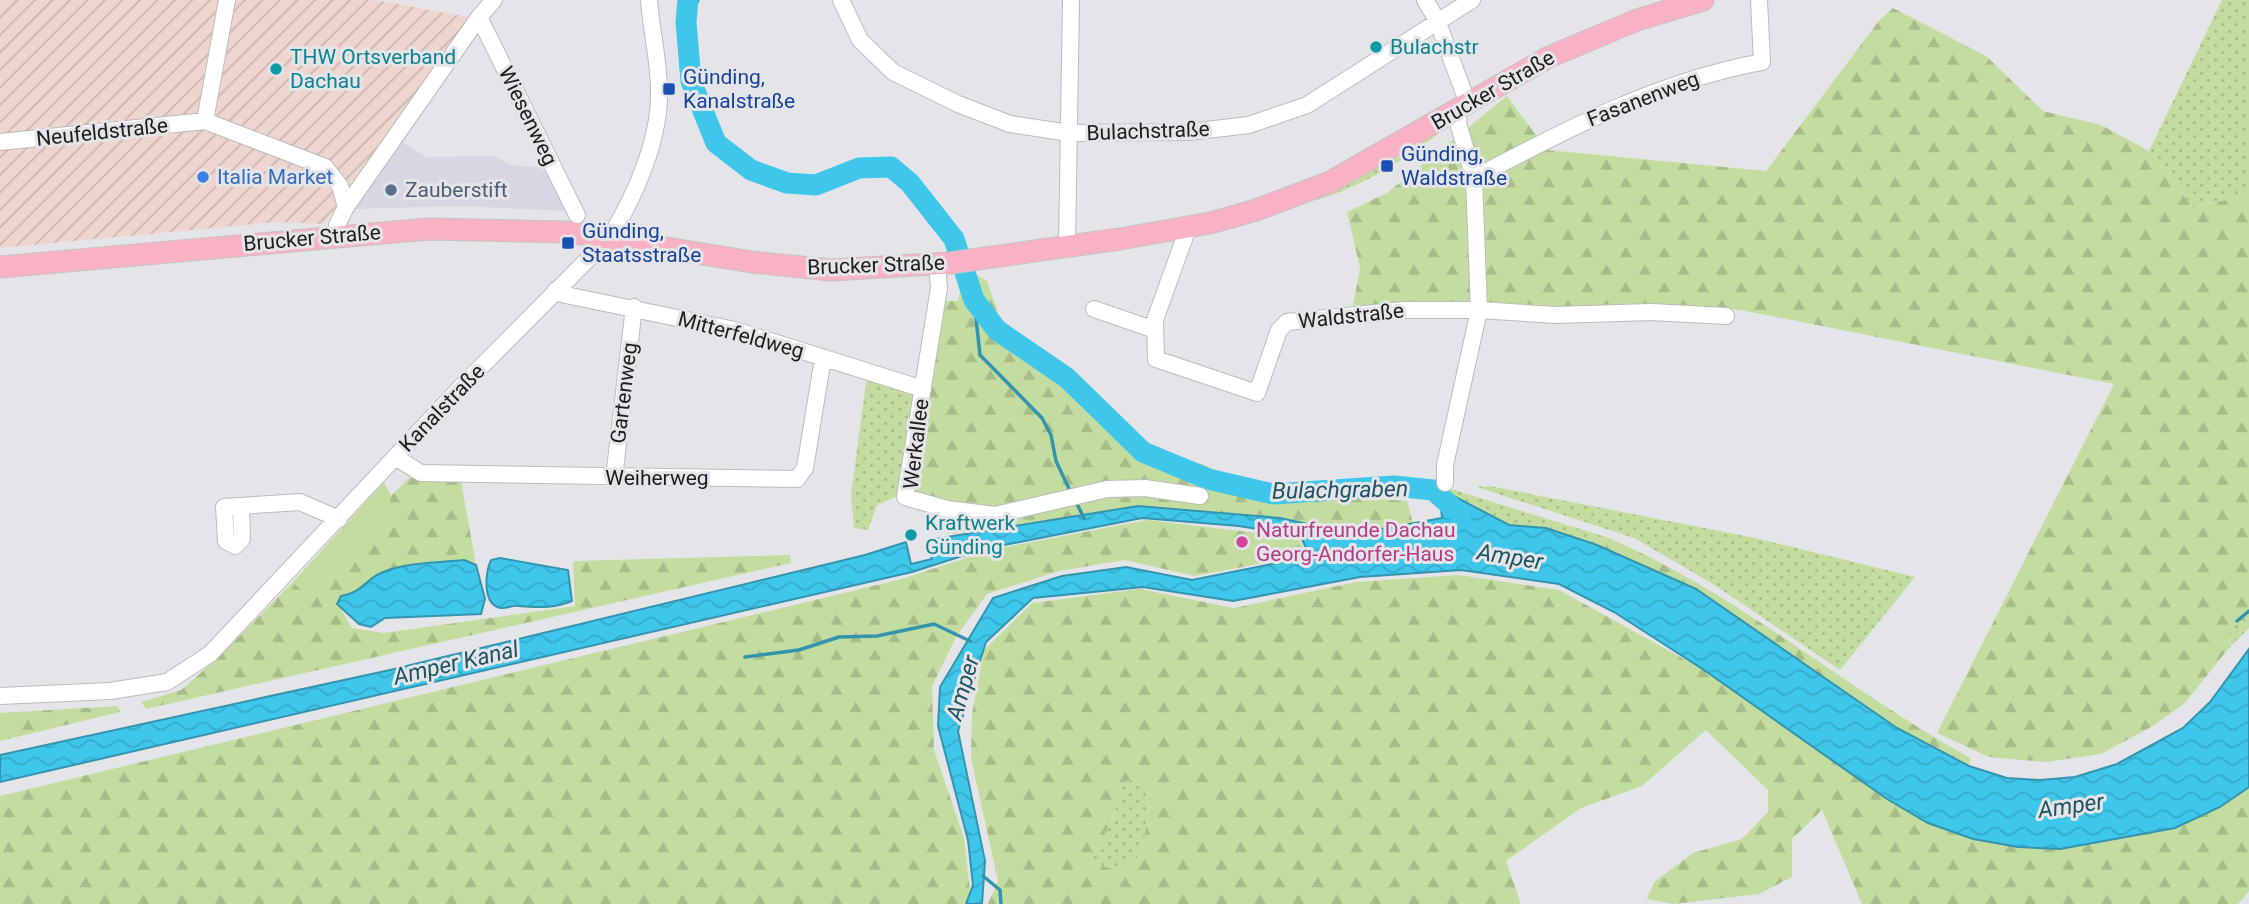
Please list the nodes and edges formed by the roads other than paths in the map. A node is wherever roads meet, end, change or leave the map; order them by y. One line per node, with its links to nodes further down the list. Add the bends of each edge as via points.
1 (228, 0): 13 (street)
2 (494, 0): 10 (street)
3 (649, 0): 21 (street, Kanalstraße, via 659,87 656,126 636,186)
4 (841, 0): 14 (street, Bulachstraße, via 860,40 893,72 1010,124)
5 (1071, 0): 14 (street)
6 (1426, 0): 11 (street)
7 (1472, 0): 11 (street, Bulachstraße)
8 (1703, 0): 12 (main road, Brucker Straße, via 1596,35)
9 (1759, 0): 16 (street, Fasanenweg, via 1762,62 1648,93)
10 (479, 17): 17 (street); 18 (street, Wiesenweg)
11 (1437, 20): 12 (street); 14 (street, Bulachstraße, via 1307,104 1249,125 1189,132)
12 (1464, 106): 16 (street, via 1458,123); 19 (main road, Brucker Straße, via 1330,182 1256,210)
13 (205, 121): 15 (street, Neufeldstraße); 17 (street, Neufeldstraße, via 325,167 340,186)
14 (1069, 133): 22 (street)
15 (0, 142)
16 (1474, 178): 28 (street)
17 (346, 207): 20 (street)
18 (577, 215)
19 (1188, 228): 22 (main road, Brucker Straße); 30 (street)
20 (337, 235): 21 (main road, Brucker Straße, via 456,229); 24 (main road, Brucker Straße)
21 (610, 237): 23 (main road, Brucker Straße, via 792,268 875,269); 25 (street, Kanalstraße)
22 (1068, 246): 23 (main road, Brucker Straße)
23 (952, 262): 32 (street, Werkallee, via 939,288)
24 (0, 267)
25 (556, 290): 26 (street, Mitterfeldweg); 33 (street, Kanalstraße)
26 (634, 307): 31 (street, Mitterfeldweg, via 735,330); 34 (street, Gartenweg)
27 (1094, 309): 30 (street)
28 (1479, 310): 29 (street, Waldstraße); 30 (street, Waldstraße, via 1405,310 1287,323 1279,330 1257,393 1162,362 1154,352); 35 (street)
29 (1726, 316)
30 (1155, 330)
31 (823, 358): 32 (street, Mitterfeldweg); 34 (street, Weiherweg, via 805,468 797,479)
32 (923, 389): 36 (street, Werkallee, via 905,497 947,509 995,515 1107,489 1145,488)
33 (395, 457): 34 (street, Weiherweg, via 421,473); 38 (street, Kanalstraße)
34 (614, 478)
35 (1445, 483)
36 (1200, 496)
37 (241, 506): 38 (street, via 300,502)
38 (339, 519): 39 (street, Kanalstraße, via 210,654 167,682 110,691)
39 (0, 696)

